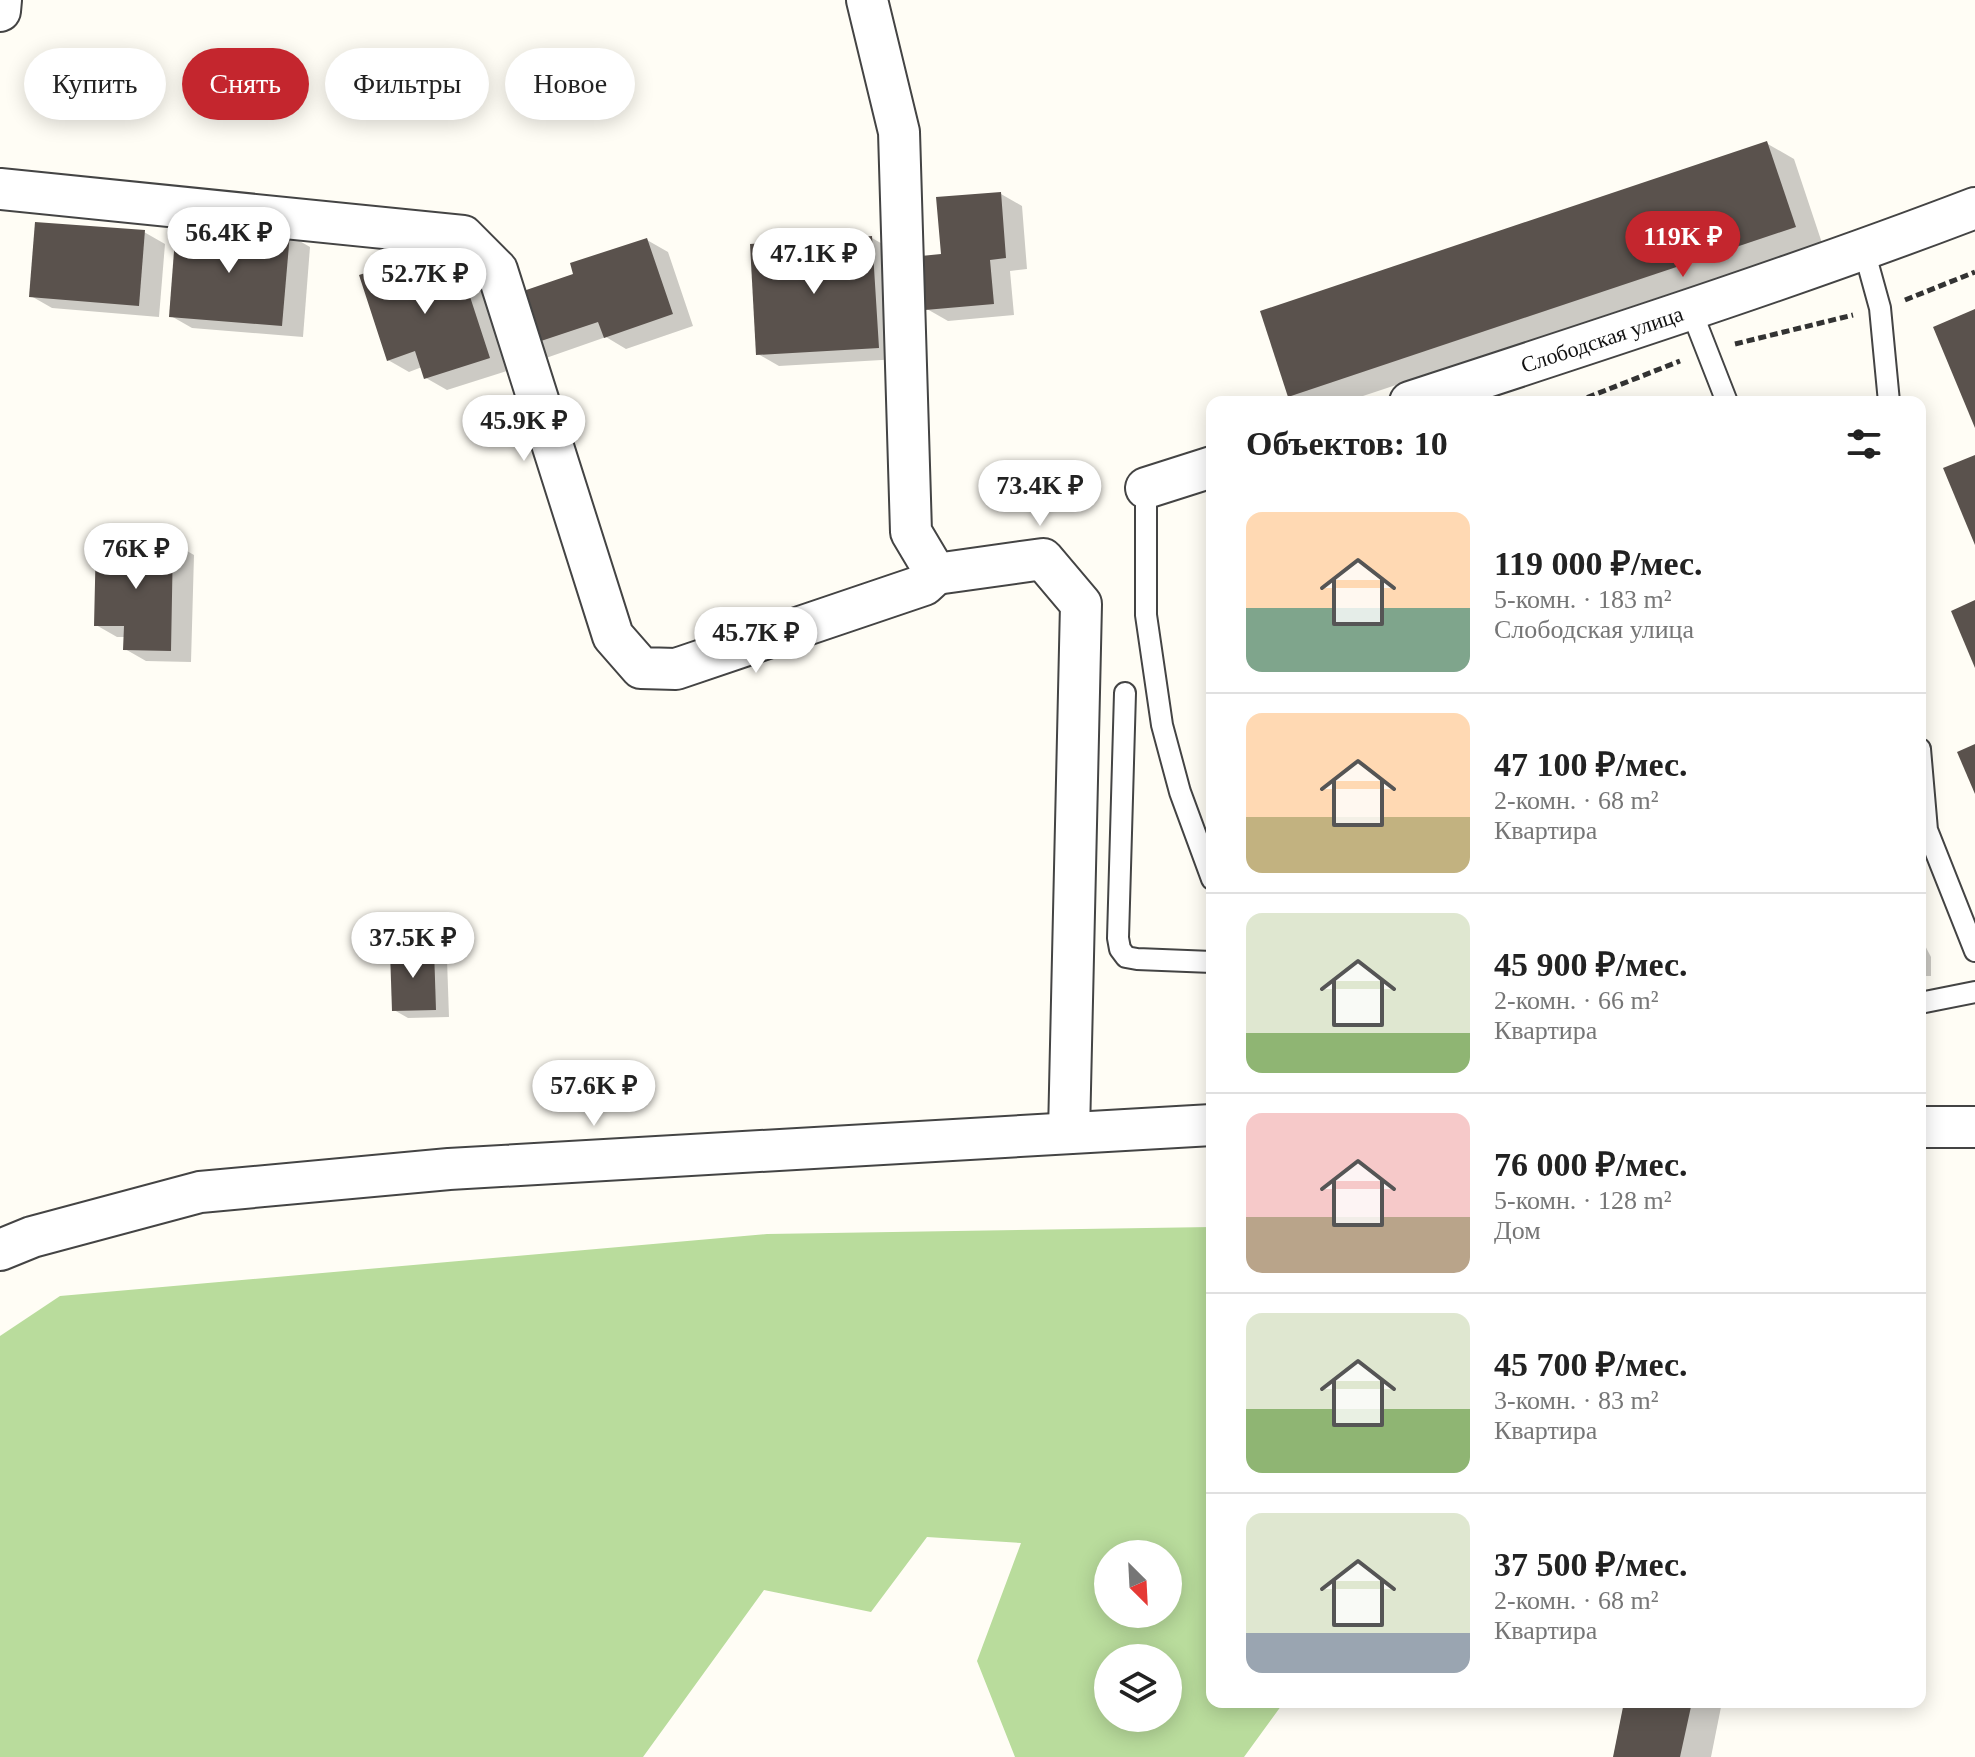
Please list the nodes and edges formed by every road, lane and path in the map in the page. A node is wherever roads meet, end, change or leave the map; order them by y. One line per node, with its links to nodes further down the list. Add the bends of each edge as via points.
1 (1, 0): 3 (street)
2 (867, 0): 17 (street, via 899,132 911,532)
3 (0, 11)
4 (0, 189): 17 (street, via 463,236 497,270 613,636 641,668 676,669 924,585)
5 (1975, 208): 6 (street, Слободская улица)
6 (1864, 250): 8 (lane); 9 (street, Слободская улица)
7 (1975, 272): 8 (path)
8 (1880, 308): 10 (path); 14 (lane)
9 (1691, 310): 10 (lane); 11 (street, Слободская улица)
10 (1707, 351): 12 (path); 13 (lane)
11 (1428, 396)
12 (1591, 396)
13 (1725, 396)
14 (1888, 396)
15 (1206, 469): 16 (street)
16 (1146, 488): 20 (lane, via 1146,615 1162,725)
17 (936, 574): 28 (street, via 1043,559 1081,604)
18 (1125, 693): 22 (lane, via 1120,949 1137,959)
19 (1926, 825): 21 (lane)
20 (1206, 863)
21 (1975, 951)
22 (1206, 962)
23 (1975, 992): 24 (lane)
24 (1926, 1002)
25 (1206, 1125): 28 (street)
26 (1926, 1127): 27 (street)
27 (1975, 1127)
28 (1069, 1133): 29 (street, via 449,1169 200,1192)
29 (0, 1250)

